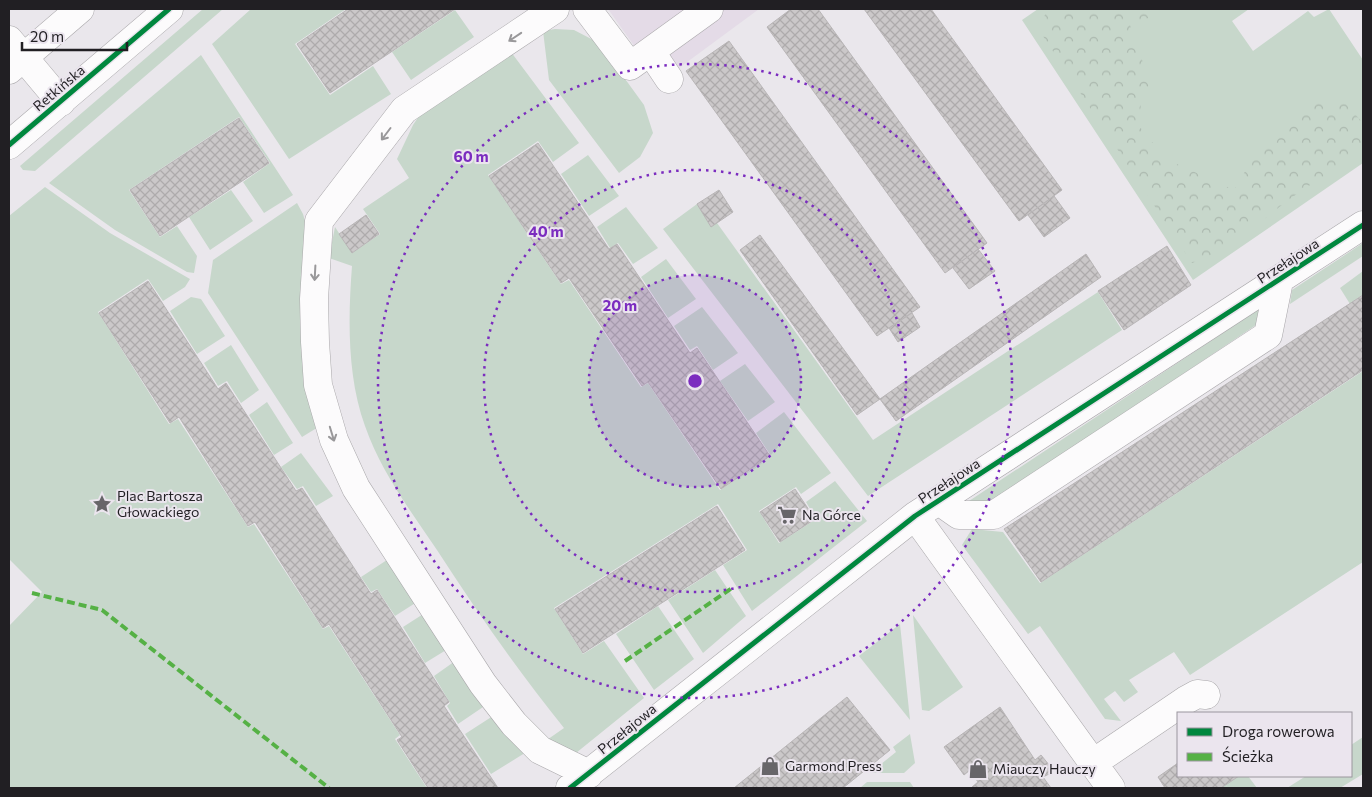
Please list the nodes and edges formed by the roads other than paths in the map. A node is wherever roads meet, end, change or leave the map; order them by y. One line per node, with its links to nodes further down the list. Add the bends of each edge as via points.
1 (80, 9): 7 (street)
2 (170, 9): 9 (street, Retkińska)
3 (555, 9): 17 (street, one-way to 17, via 404,110 319,222 315,342 318,385 334,440 356,488 483,684 514,724 540,750)
4 (587, 9): 6 (street, via 630,66)
5 (709, 9): 6 (street)
6 (651, 52): 8 (street)
7 (14, 55): 9 (street)
8 (669, 79)
9 (61, 102): 10 (street, Retkińska)
10 (9, 145)
11 (1363, 226): 12 (street, Przełajowa)
12 (1279, 280): 13 (street, Przełajowa); 13 (street, via 1268,335 994,515 959,515)
13 (939, 501): 14 (street, Przełajowa)
14 (915, 516): 16 (street); 17 (street, Przełajowa)
15 (1206, 695): 16 (street, via 1197,694 1180,703)
16 (1093, 763): 18 (street)
17 (580, 781)
18 (1111, 788)

